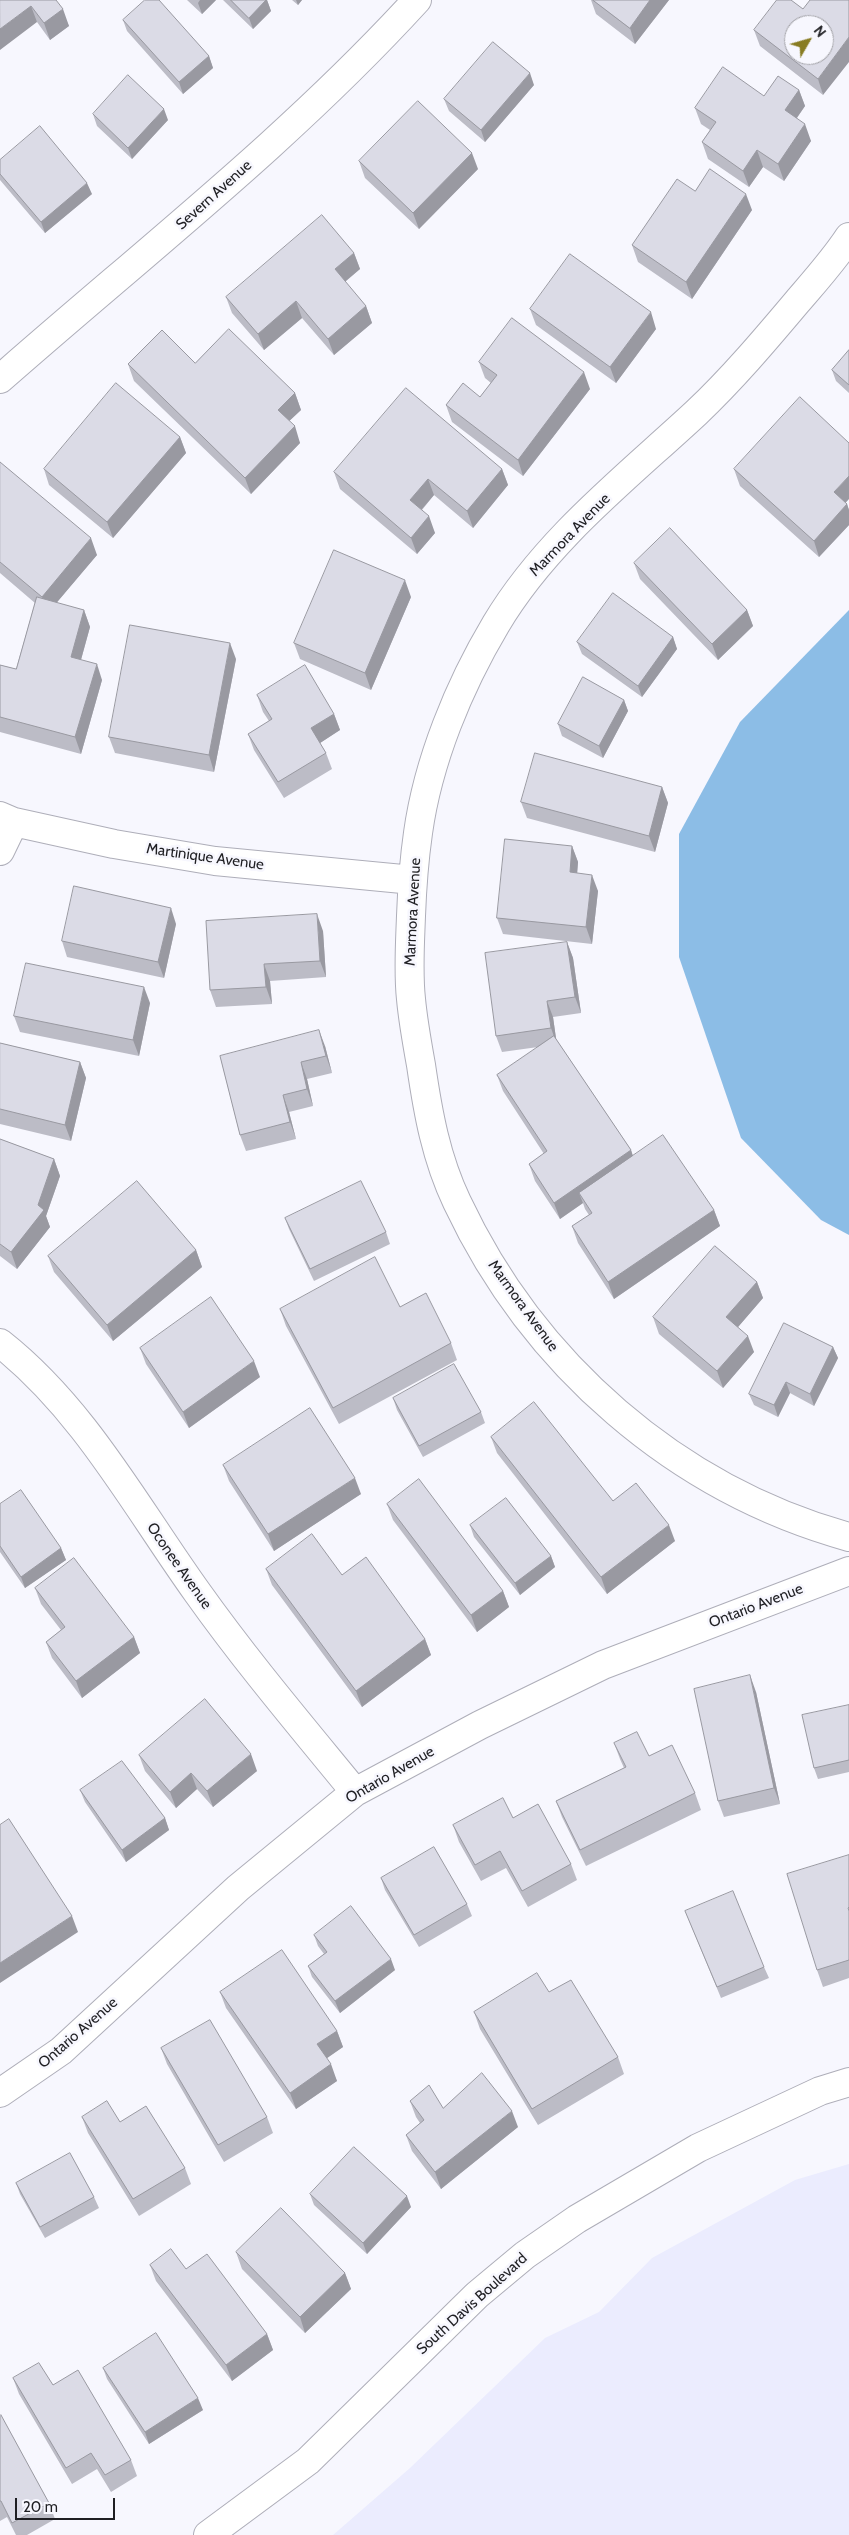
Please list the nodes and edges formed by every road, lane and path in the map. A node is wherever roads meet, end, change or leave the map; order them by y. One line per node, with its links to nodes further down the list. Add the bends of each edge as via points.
1 (417, 0): 3 (street, Severn Avenue, via 369,53 213,198)
2 (849, 237): 6 (street, Marmora Avenue, via 837,256 772,332 700,408 550,552 497,622 441,742 418,830)
3 (0, 379)
4 (7, 819): 5 (street); 6 (street, Martinique Avenue, via 114,844 215,861)
5 (0, 851)
6 (413, 880): 8 (street, Marmora Avenue, via 409,960 411,999 430,1126 456,1200 502,1283 594,1395 640,1432 716,1483 762,1507)
7 (0, 1343): 10 (street, Oconee Avenue, via 68,1408 234,1642)
8 (849, 1538)
9 (849, 1571): 10 (street, Ontario Avenue, via 602,1665)
10 (355, 1792): 12 (street, Ontario Avenue, via 238,1888 61,2051)
11 (849, 2082): 13 (street, South Davis Boulevard, via 820,2091 698,2148 578,2219 525,2255 477,2295 308,2461)
12 (0, 2093)
13 (208, 2535)

